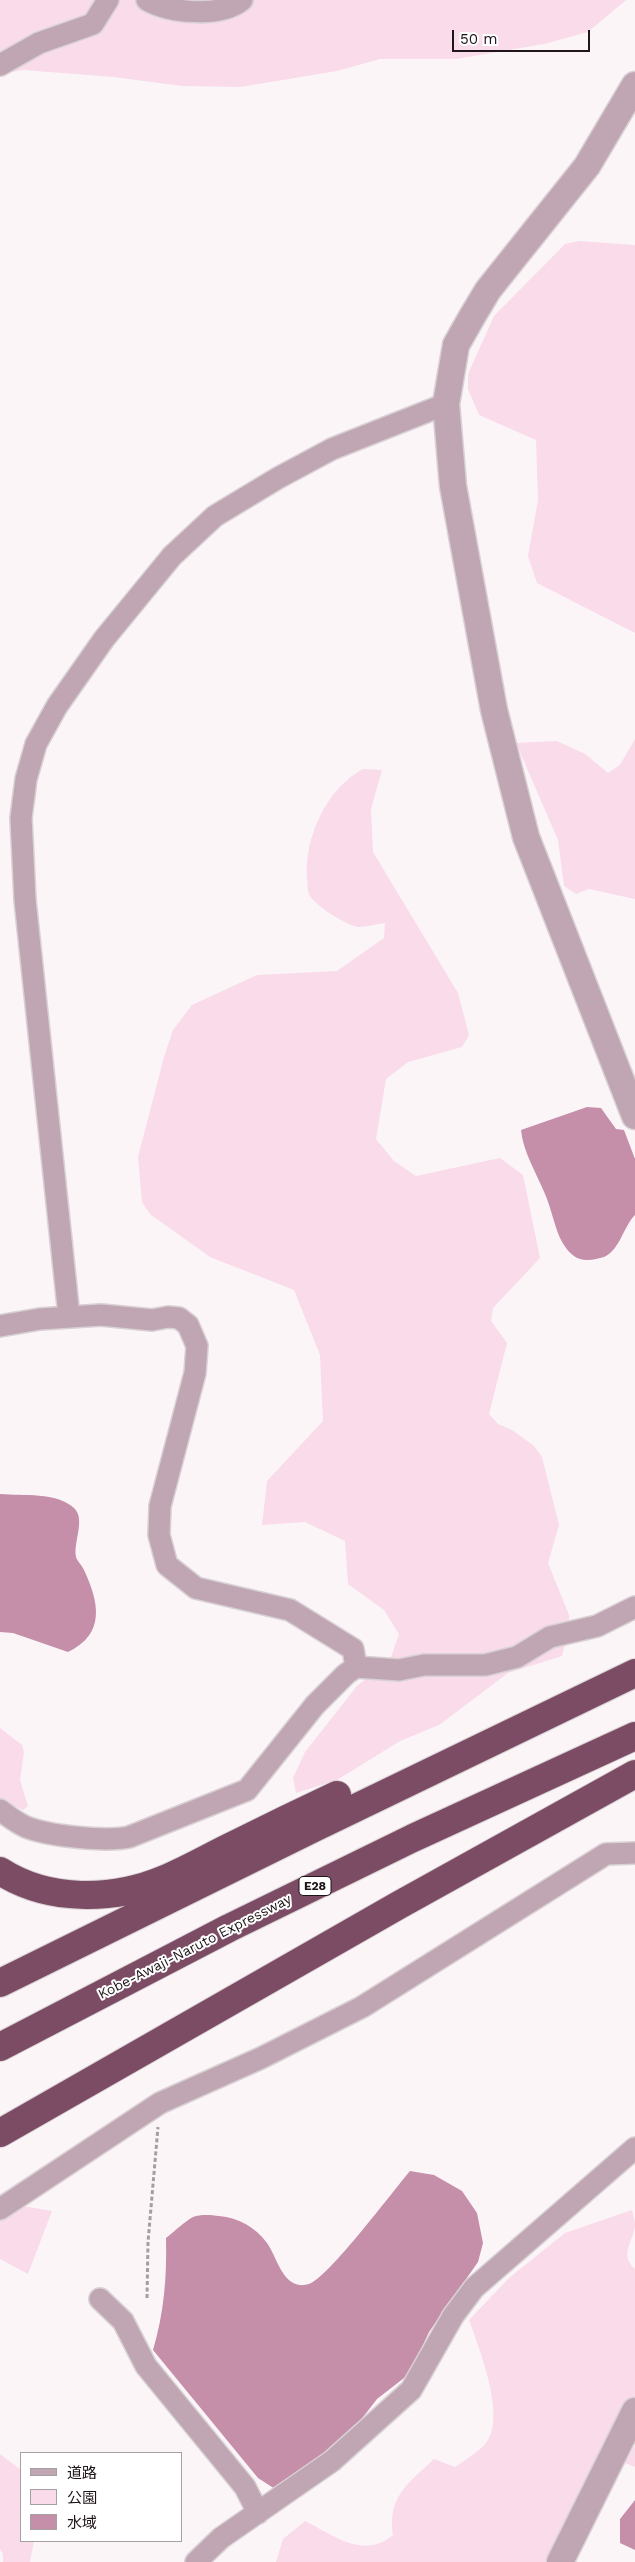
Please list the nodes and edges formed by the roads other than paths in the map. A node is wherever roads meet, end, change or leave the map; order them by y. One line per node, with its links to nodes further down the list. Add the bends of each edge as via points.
1 (108, 0): 4 (street, via 93,24 39,43)
2 (147, 0): 3 (street, via 160,7 208,12 236,5)
3 (242, 0)
4 (0, 65)
5 (635, 85): 6 (street, via 587,166 488,290 472,315 456,345)
6 (446, 404): 7 (street, via 453,486 492,700 526,837); 8 (street, via 332,449 215,516 172,556 104,639 57,706 36,744 26,779 21,818 25,900)
7 (635, 1116)
8 (69, 1316): 9 (street); 12 (street, via 101,1315 152,1320 168,1317 179,1318 188,1325 197,1346 195,1373 160,1506 159,1535 167,1565 196,1588 290,1610 353,1648)
9 (0, 1326)
10 (635, 1607): 12 (street, via 598,1626 550,1637 518,1657 485,1665 424,1665 399,1670)
11 (635, 1660): 18 (highway, via 482,1726 164,1879 85,1896 36,1889)
12 (356, 1667): 16 (street, via 315,1704 256,1783 247,1790 121,1839 41,1831 24,1826)
13 (635, 1673): 19 (highway, via 312,1828)
14 (635, 1736): 20 (highway, Kobe-Awaji-Naruto Expressway / E28, via 413,1838 229,1928)
15 (635, 1774): 21 (highway, via 407,1900)
16 (0, 1810)
17 (635, 1853): 23 (street, via 606,1854 362,2007 261,2058 160,2103)
18 (0, 1871)
19 (0, 1984)
20 (0, 2047)
21 (0, 2133)
22 (635, 2148): 26 (street, via 474,2288 452,2316 411,2390 332,2461)
23 (0, 2209)
24 (100, 2299): 26 (street, via 123,2320 146,2366 245,2487)
25 (635, 2411): 28 (street)
26 (258, 2512): 27 (street, via 221,2538)
27 (196, 2562)
28 (560, 2562)

